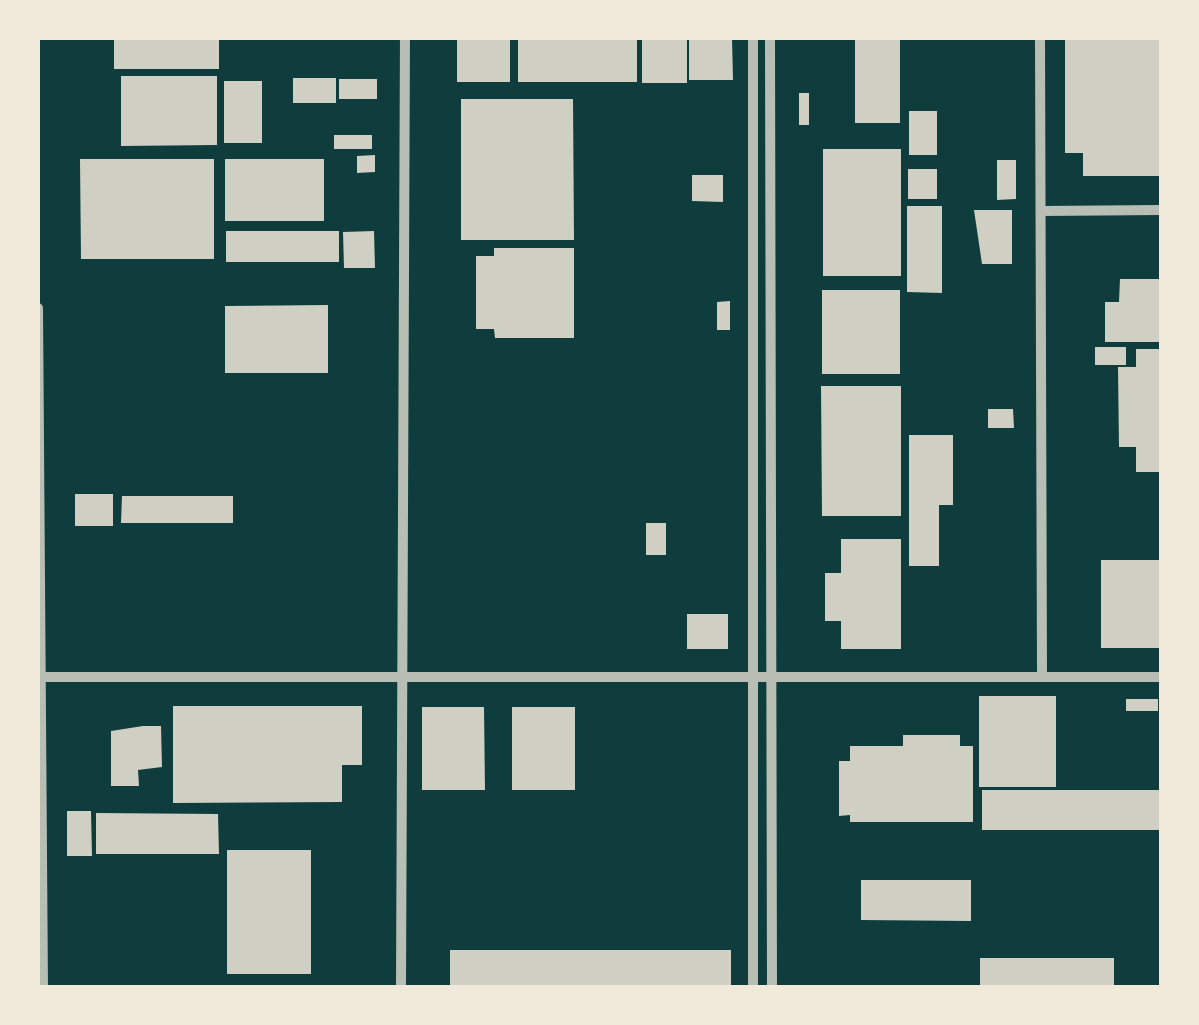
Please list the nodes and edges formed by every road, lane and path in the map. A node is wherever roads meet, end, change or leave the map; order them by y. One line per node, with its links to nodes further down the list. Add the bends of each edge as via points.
1 (405, 38): 8 (street)
2 (753, 38): 11 (street)
3 (770, 38): 13 (street)
4 (1040, 38): 6 (street)
5 (1161, 210): 6 (street)
6 (1042, 211): 9 (street)
7 (38, 308): 10 (street)
8 (402, 675): 10 (street); 11 (street); 15 (street)
9 (1042, 676): 12 (street); 13 (street)
10 (42, 677): 14 (street)
11 (754, 677): 13 (street); 16 (street)
12 (1161, 677)
13 (773, 678): 17 (street)
14 (43, 987)
15 (401, 987)
16 (753, 987)
17 (772, 987)

